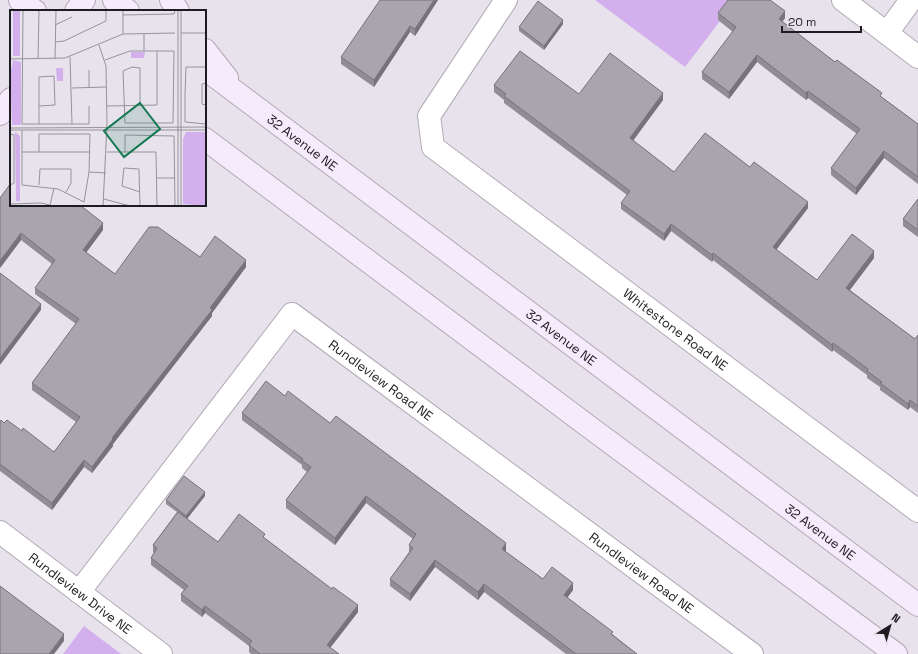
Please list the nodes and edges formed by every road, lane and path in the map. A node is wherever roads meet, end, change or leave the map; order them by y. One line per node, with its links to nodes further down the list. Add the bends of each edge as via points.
1 (20, 0): 8 (main road)
2 (84, 0): 9 (main road)
3 (114, 0): 10 (main road)
4 (171, 0): 11 (main road)
5 (506, 0): 20 (street, Whitestone Road NE, via 429,116 433,147)
6 (844, 0): 12 (street)
7 (912, 0): 12 (street)
8 (33, 10)
9 (77, 10)
10 (127, 10)
11 (177, 10)
12 (887, 33): 14 (street)
13 (206, 51): 16 (main road)
14 (918, 57)
15 (206, 70): 16 (main road, 32 Avenue NE)
16 (242, 96): 23 (main road, 32 Avenue NE)
17 (10, 101): 18 (main road)
18 (0, 114)
19 (206, 140): 26 (main road)
20 (918, 511)
21 (0, 532): 22 (street, Rundleview Drive NE)
22 (78, 592): 24 (street, Rundleview Drive NE); 25 (street, Rundleview Road NE, via 292,314)
23 (918, 605)
24 (161, 654)
25 (752, 654)
26 (896, 654)

